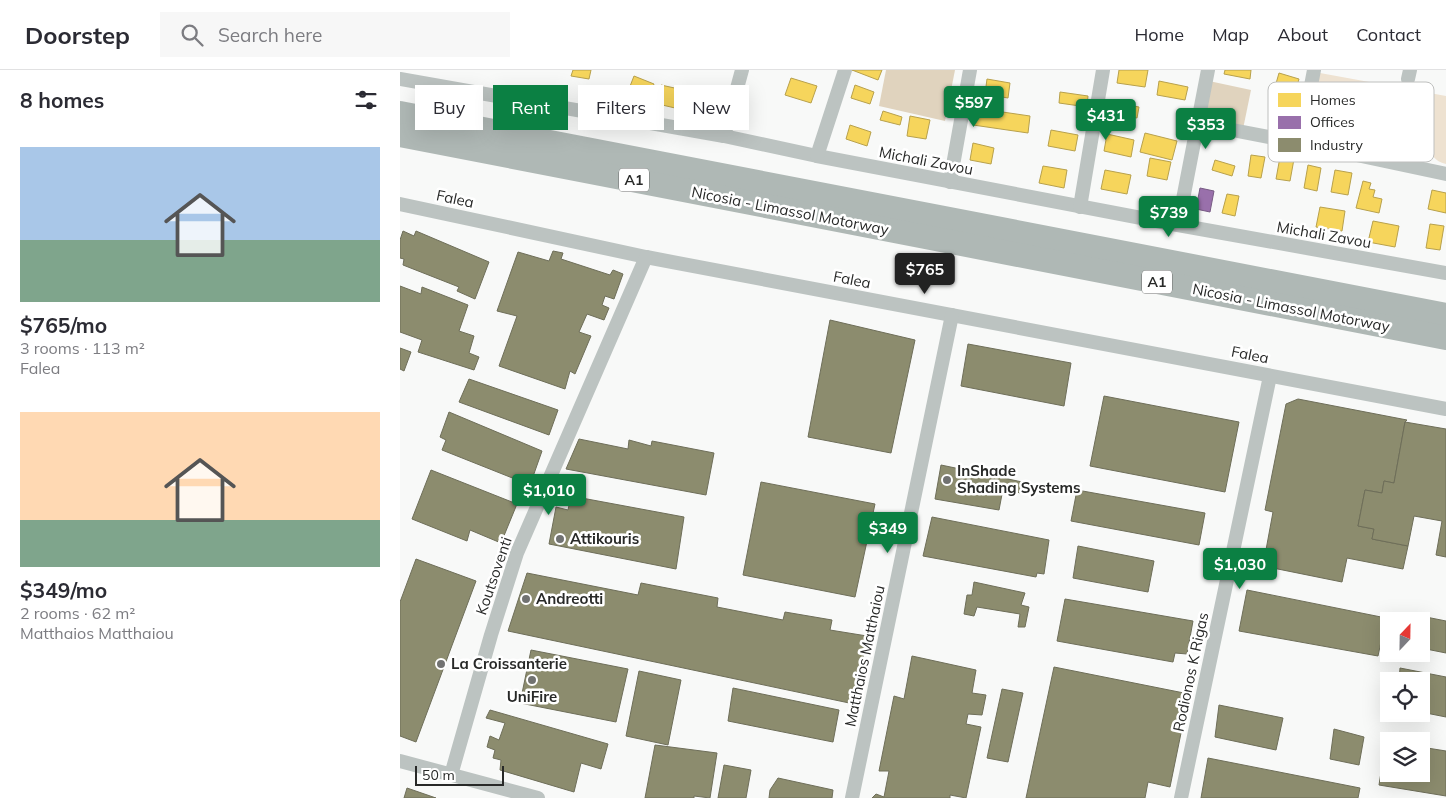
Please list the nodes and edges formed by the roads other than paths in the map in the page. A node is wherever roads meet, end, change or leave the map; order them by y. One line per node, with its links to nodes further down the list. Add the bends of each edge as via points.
1 (742, 70): 12 (street)
2 (845, 70): 15 (street)
3 (970, 70): 18 (street)
4 (1103, 70): 20 (street)
5 (1208, 70): 9 (street)
6 (400, 80): 12 (street, Michali Zavou)
7 (400, 106): 10 (highway)
8 (400, 113): 10 (highway, Nicosia - Limassol Motorway / A1)
9 (1196, 123): 13 (street); 22 (street)
10 (488, 130): 26 (highway, Nicosia - Limassol Motorway / A1)
11 (400, 135): 21 (highway, Nicosia - Limassol Motorway / A1)
12 (724, 136): 15 (street, Michali Zavou)
13 (1268, 137)
14 (400, 147): 21 (highway, via 783,215)
15 (817, 156): 18 (street, Michali Zavou)
16 (1389, 162): 17 (street)
17 (1446, 174)
18 (950, 182): 20 (street, Michali Zavou)
19 (400, 204): 23 (street, Falea)
20 (1080, 206): 22 (street, Michali Zavou)
21 (867, 226): 27 (highway, Nicosia - Limassol Motorway / A1)
22 (1178, 226): 24 (street, Michali Zavou)
23 (646, 257): 25 (street, Falea); 31 (street, Koutsoventi, via 517,553)
24 (1446, 273)
25 (952, 315): 28 (street, Falea); 33 (street, Matthaios Matthaiou)
26 (1446, 315)
27 (1446, 338)
28 (1270, 376): 29 (street, Falea); 34 (street, Rodionos K Rigas)
29 (1446, 409)
30 (400, 761): 31 (street)
31 (451, 774): 32 (street)
32 (538, 798)
33 (852, 798)
34 (1181, 798)

